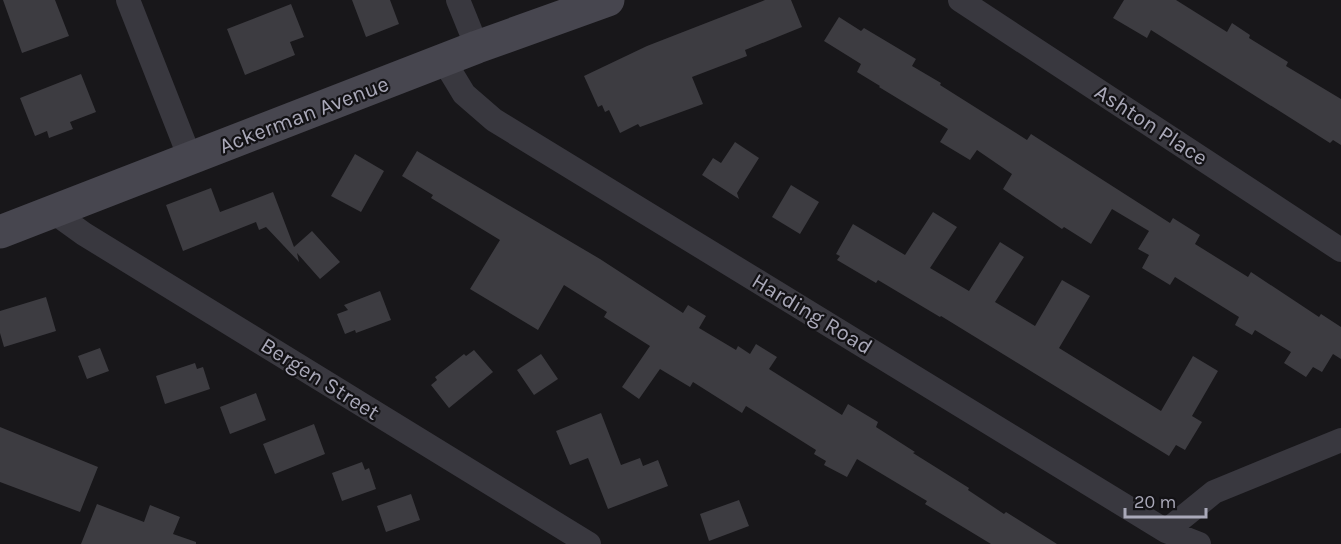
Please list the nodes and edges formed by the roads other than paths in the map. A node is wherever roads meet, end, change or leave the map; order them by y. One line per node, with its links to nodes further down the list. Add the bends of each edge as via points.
1 (128, 0): 7 (street)
2 (458, 0): 5 (street)
3 (608, 0): 5 (street, Ackerman Avenue)
4 (960, 0): 10 (street, Ashton Place)
5 (477, 47): 6 (street, Ackerman Avenue)
6 (444, 61): 7 (street, Ackerman Avenue); 12 (street, Harding Road, via 464,94 494,120)
7 (190, 158): 8 (street, Ackerman Avenue)
8 (52, 211): 9 (street, Ackerman Avenue); 13 (street, Bergen Street)
9 (0, 232)
10 (1341, 250)
11 (1341, 440): 12 (street, via 1214,492)
12 (1166, 531): 14 (street, Harding Road)
13 (589, 544)
14 (1199, 544)

